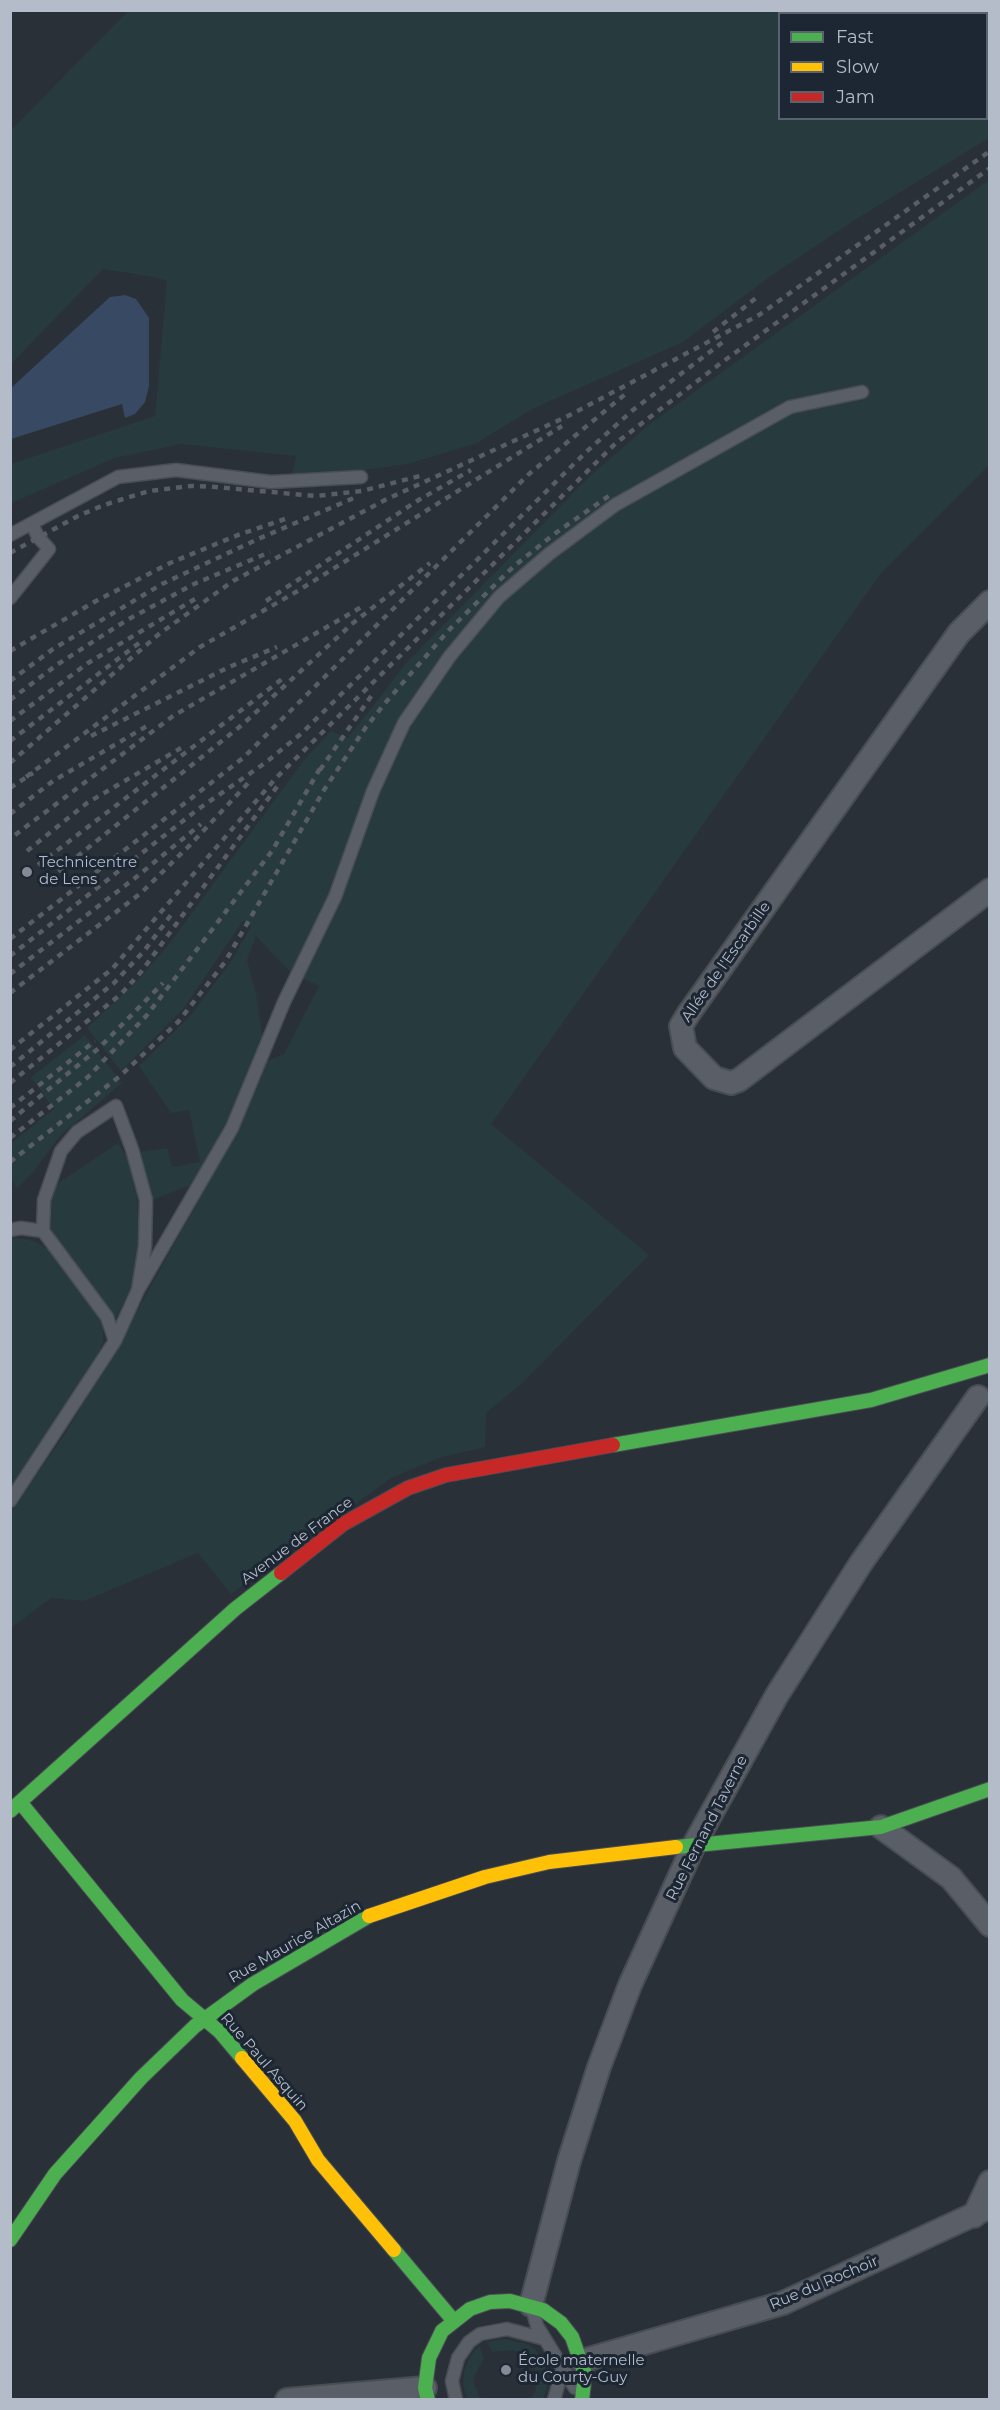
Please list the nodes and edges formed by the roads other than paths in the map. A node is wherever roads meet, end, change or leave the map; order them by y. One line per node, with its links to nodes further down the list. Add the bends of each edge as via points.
1 (862, 392): 10 (lane, via 790,407 615,505 499,597 450,656 404,723 373,791 335,897 284,1002 232,1128)
2 (361, 477): 3 (lane, via 271,482 176,470 118,477)
3 (32, 524): 4 (lane); 5 (lane, via 49,549)
4 (10, 535)
5 (10, 598)
6 (990, 602): 7 (street, Allée de l'Escarbille, via 959,633 688,1013 681,1026 685,1048 714,1078 731,1083 739,1080)
7 (990, 890)
8 (10, 1230): 9 (lane)
9 (43, 1231): 10 (lane, via 44,1200 61,1151 77,1132 116,1106 146,1200 145,1246); 11 (lane, via 107,1317)
10 (138, 1290): 11 (lane)
11 (115, 1341): 14 (lane)
12 (981, 1367): 13 (street); 16 (street, Avenue de France, via 871,1400 446,1475 387,1498 343,1524 235,1609)
13 (984, 1400): 18 (street, Rue Fernand Taverne, via 861,1563 777,1695)
14 (10, 1501)
15 (990, 1789): 17 (street, Rue Maurice Altazin)
16 (14, 1801): 20 (street, Rue Paul Asquin, via 182,2000)
17 (881, 1827): 18 (street, Rue Maurice Altazin); 19 (street, via 951,1878)
18 (694, 1845): 20 (street, Rue Maurice Altazin, via 549,1862 485,1877 367,1917 253,1984); 24 (street, Rue Fernand Taverne, via 630,1985 599,2067 569,2161)
19 (990, 1925)
20 (204, 2019): 23 (street, Rue Maurice Altazin, via 102,2120 55,2174); 25 (street, Rue Paul Asquin, via 220,2032 295,2121 318,2160)
21 (990, 2182): 22 (street)
22 (982, 2211): 27 (street, Rue du Rochoir, via 783,2303)
23 (10, 2240)
24 (531, 2305): 25 (street, via 490,2302); 26 (lane); 27 (street, via 564,2326 572,2337)
25 (453, 2320): 28 (street, via 433,2347 426,2372)
26 (545, 2338): 27 (lane); 31 (lane, via 507,2329 475,2338 462,2350 454,2370)
27 (573, 2364): 29 (lane); 29 (street, via 585,2374); 32 (lane)
28 (427, 2394): 30 (street)
29 (582, 2399)
30 (287, 2400)
31 (456, 2400)
32 (554, 2400)

